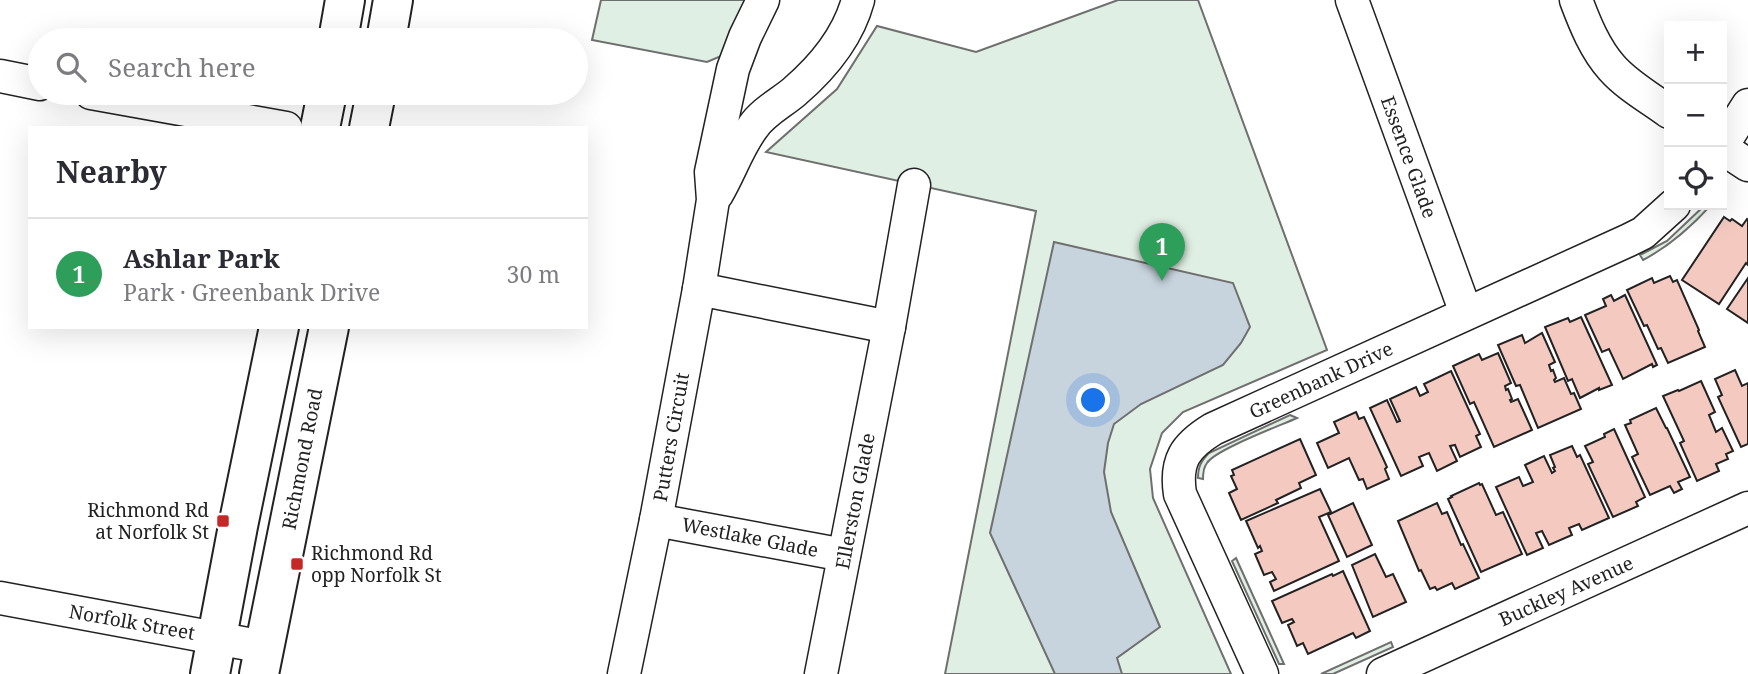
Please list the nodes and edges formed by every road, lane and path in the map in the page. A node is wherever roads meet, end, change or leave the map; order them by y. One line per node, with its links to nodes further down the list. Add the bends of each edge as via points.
1 (345, 0): 7 (main road)
2 (393, 0): 8 (main road)
3 (763, 0): 23 (street, Putters Circuit, via 733,69 711,172)
4 (858, 0): 23 (street, Putters Circuit, via 830,56 753,125)
5 (1352, 0): 26 (street, Essence Glade)
6 (1576, 0): 15 (street, via 1594,41 1614,70)
7 (340, 28)
8 (388, 28)
9 (0, 76): 10 (street)
10 (28, 82)
11 (158, 105): 16 (street)
12 (325, 105): 17 (main road)
13 (374, 105): 18 (main road)
14 (1748, 105): 19 (street)
15 (1664, 108)
16 (275, 126)
17 (320, 126)
18 (369, 126)
19 (1727, 139)
20 (1727, 150): 21 (street)
21 (1748, 165)
22 (914, 185): 27 (street, Ellerston Glade)
23 (713, 200): 25 (street, Putters Circuit)
24 (1668, 210): 26 (street, Greenbank Drive, via 1643,233)
25 (699, 289): 27 (street); 31 (street, Putters Circuit)
26 (1466, 313): 39 (street, Greenbank Drive, via 1213,429 1183,454 1180,494)
27 (890, 327): 32 (street, Ellerston Glade)
28 (279, 329): 34 (main road)
29 (329, 329): 35 (main road, Richmond Road)
30 (1747, 511): 36 (street, Buckley Avenue)
31 (656, 520): 32 (street, Westlake Glade); 37 (street, Putters Circuit)
32 (844, 555): 38 (street, Ellerston Glade)
33 (0, 598): 34 (street, Norfolk Street)
34 (214, 656): 35 (street, Norfolk Street)
35 (262, 661)
36 (1445, 661): 40 (street, Buckley Avenue)
37 (624, 674)
38 (821, 674)
39 (1262, 674)
40 (1383, 674)

